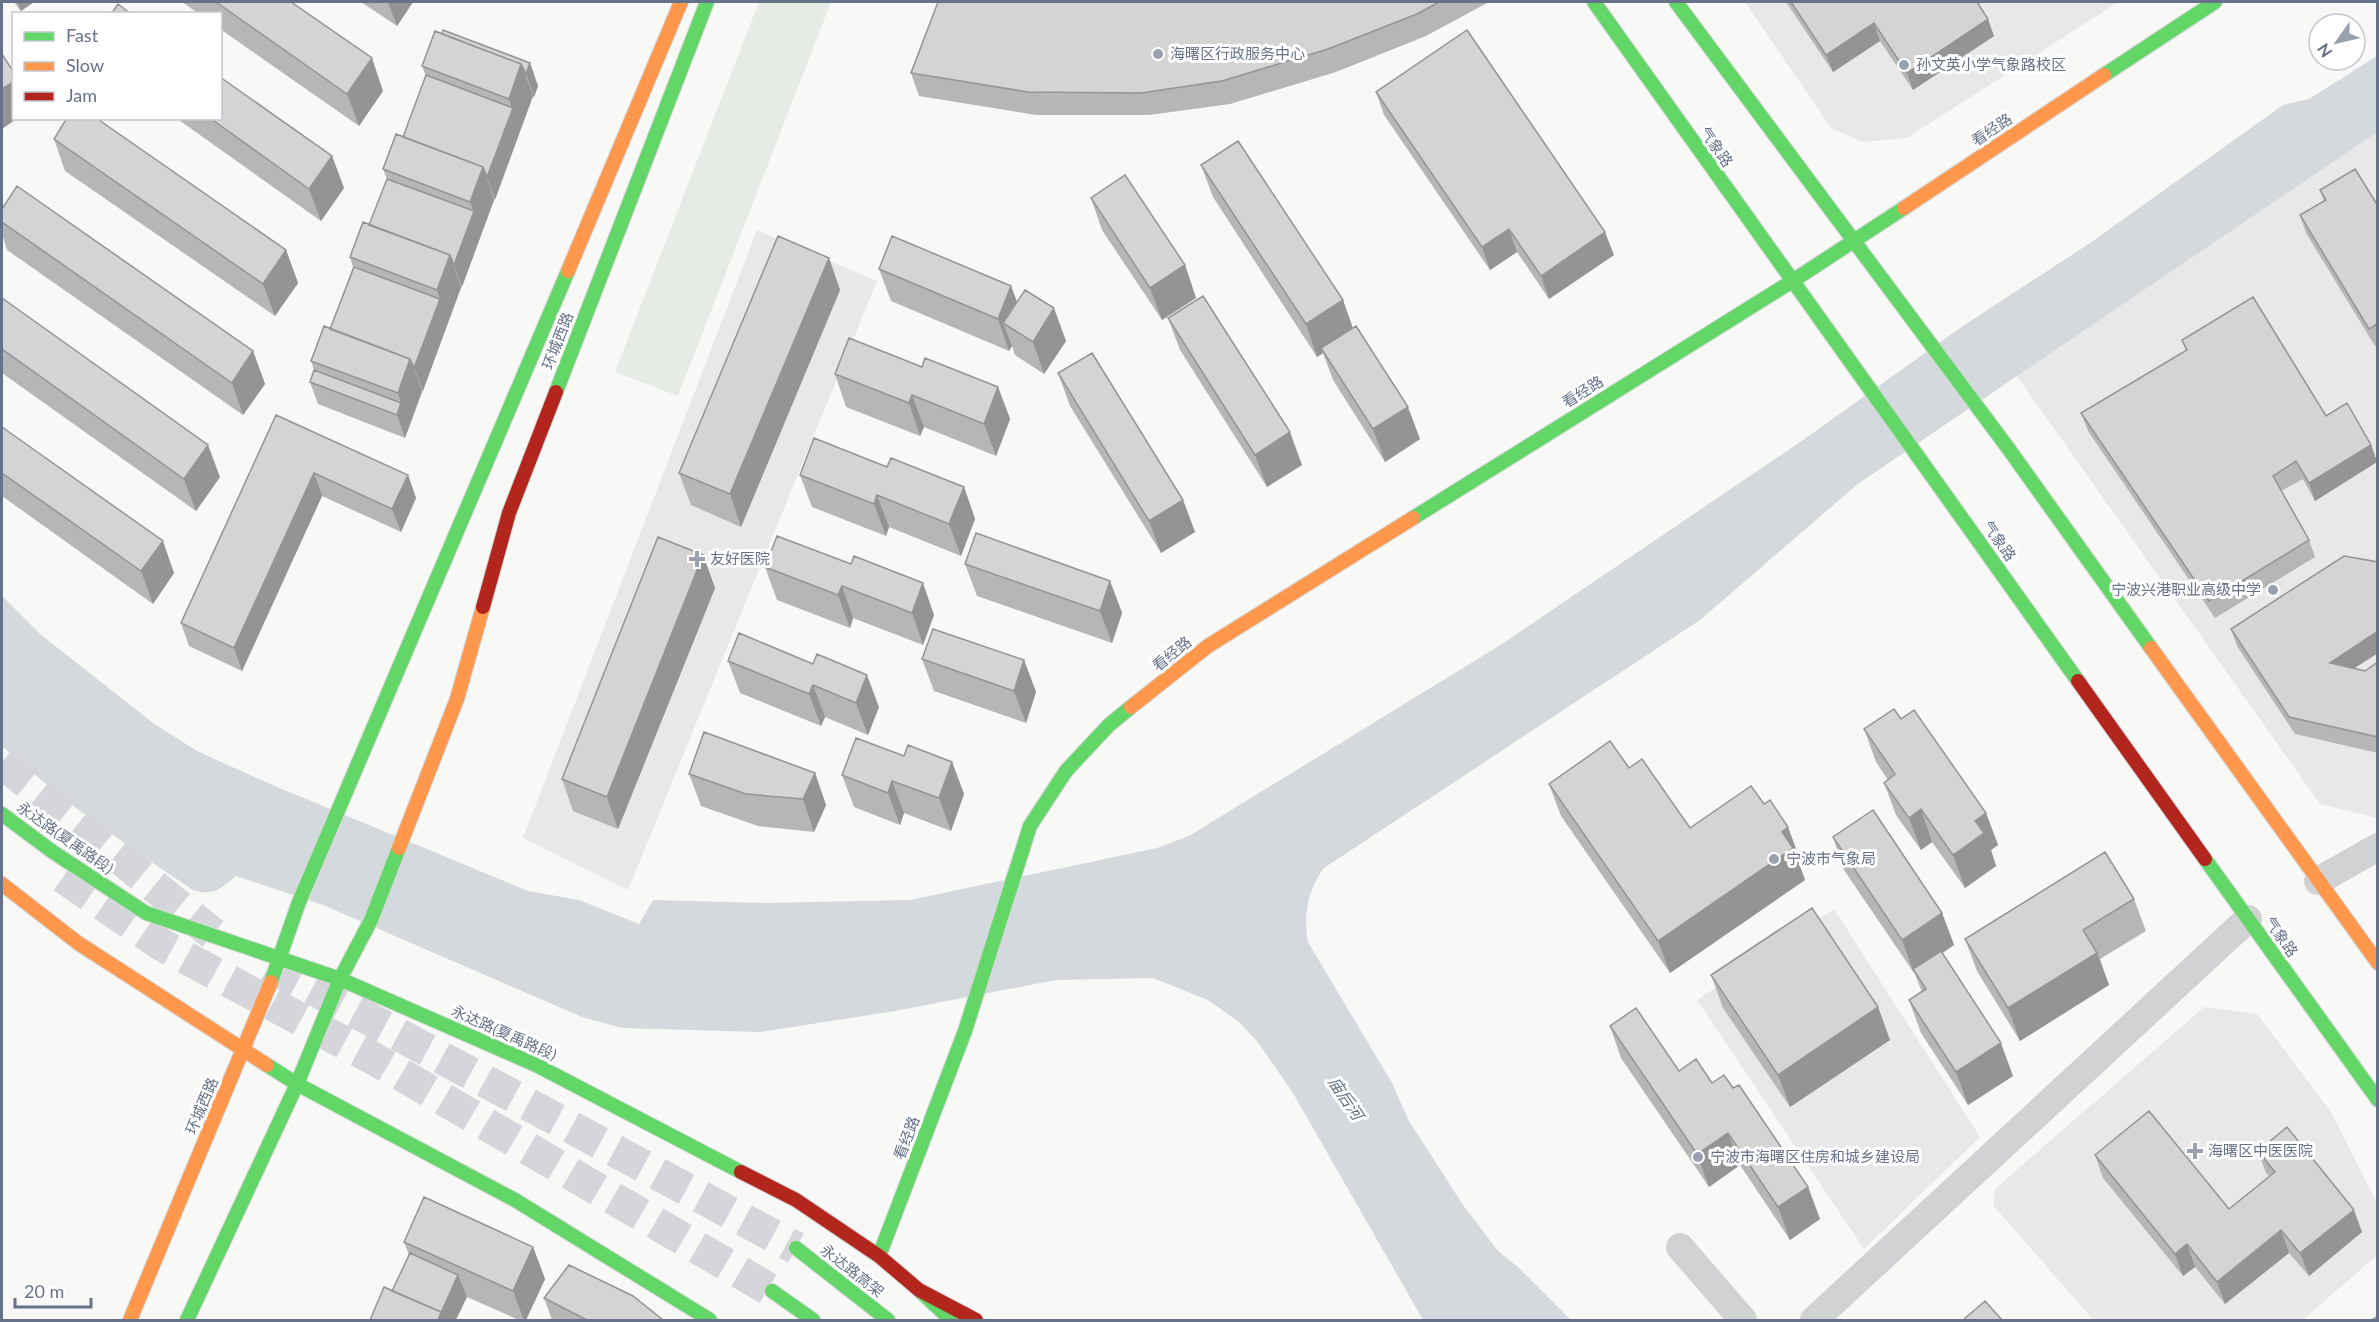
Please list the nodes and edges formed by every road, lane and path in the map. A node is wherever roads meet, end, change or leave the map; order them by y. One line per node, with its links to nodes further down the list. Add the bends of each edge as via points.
1 (681, 2): 13 (main road, 环城西路, via 299,902)
2 (707, 2): 15 (main road, 环城西路, via 509,513 457,699 371,920)
3 (1594, 2): 7 (main road, 气象路)
4 (1676, 2): 6 (main road)
5 (2215, 2): 6 (main road, 看经路)
6 (1854, 241): 7 (main road, 看经路); 10 (main road, via 2008,448)
7 (1791, 282): 12 (main road, 气象路); 21 (main road, 看经路, via 1208,646 1109,725 1066,771 1030,826 964,1031)
8 (2, 814): 13 (main road, 永达路(夏禹路段), via 146,913)
9 (2378, 847): 10 (street)
10 (2318, 881): 14 (main road)
11 (2, 884): 16 (main road, via 78,943)
12 (2248, 919): 18 (main road, 气象路); 32 (street)
13 (280, 958): 15 (main road, 永达路(夏禹路段)); 16 (main road, 环城西路)
14 (2378, 963)
15 (340, 979): 17 (main road); 21 (main road, 永达路(夏禹路段), via 536,1065 796,1200)
16 (243, 1050): 17 (main road); 24 (main road, 环城西路)
17 (297, 1084): 25 (main road); 26 (main road, via 515,1200)
18 (2378, 1100)
19 (1680, 1247): 31 (street)
20 (796, 1248): 28 (main road, 永达路高架)
21 (879, 1256): 23 (main road, 永达路(夏禹路段))
22 (772, 1290): 27 (main road)
23 (919, 1290): 29 (main road); 30 (main road, 永达路(夏禹路段))
24 (130, 1320)
25 (187, 1320)
26 (710, 1320)
27 (813, 1320)
28 (888, 1320)
29 (951, 1320)
30 (976, 1320)
31 (1743, 1320)
32 (1814, 1320)

